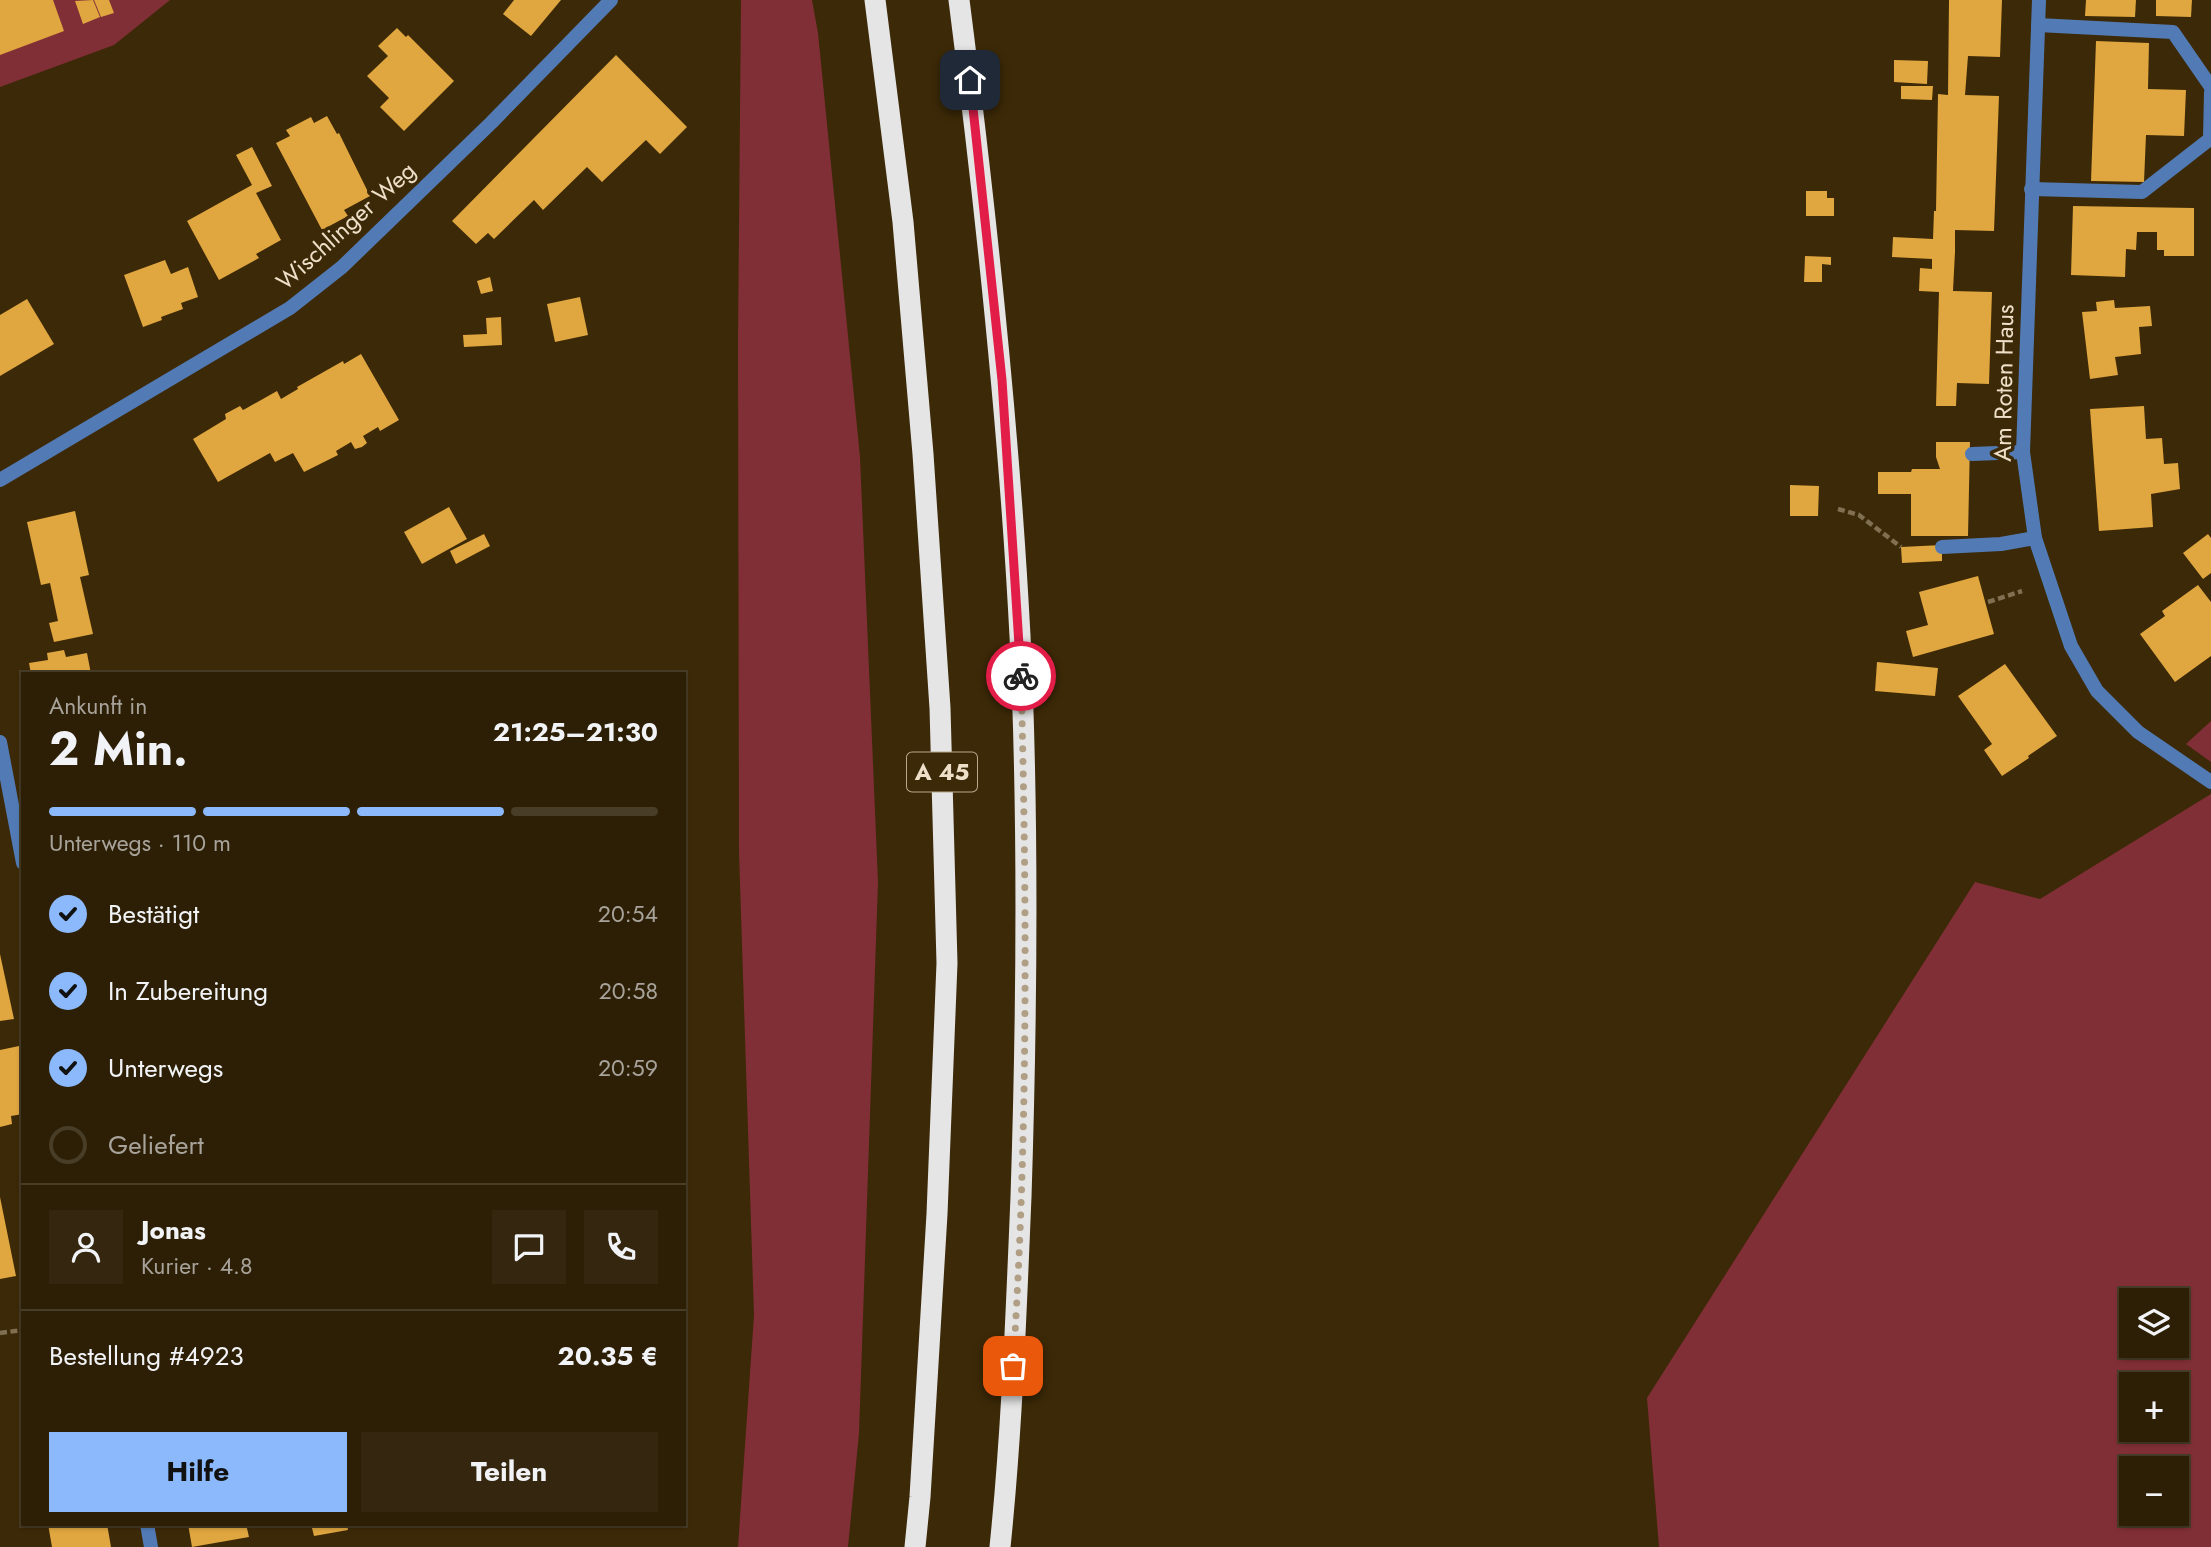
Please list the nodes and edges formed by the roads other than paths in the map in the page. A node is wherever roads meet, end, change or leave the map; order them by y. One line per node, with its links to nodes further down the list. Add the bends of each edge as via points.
1 (611, 0): 11 (street, Wischlinger Weg, via 342,267 290,308)
2 (875, 0): 19 (highway, A 45, via 903,222 923,454 940,708 947,963 937,1214)
3 (960, 0): 20 (highway, via 1002,380 1020,638 1026,897 1024,1109 1017,1312)
4 (2039, 0): 5 (street, Am Roten Haus)
5 (2038, 25): 6 (street, via 2173,32); 8 (street, Am Roten Haus)
6 (2211, 87)
7 (2211, 92): 8 (street, via 2210,139 2142,192)
8 (2031, 189): 9 (street, Am Roten Haus)
9 (2023, 452): 10 (street); 12 (street, Am Roten Haus)
10 (1972, 454)
11 (0, 480)
12 (2035, 538): 13 (street); 15 (street, Am Roten Haus, via 2071,646 2097,691 2138,733)
13 (1942, 547)
14 (0, 743): 16 (street)
15 (2211, 782)
16 (21, 853)
17 (147, 1526): 18 (street)
18 (151, 1547)
19 (915, 1547)
20 (1000, 1547)

